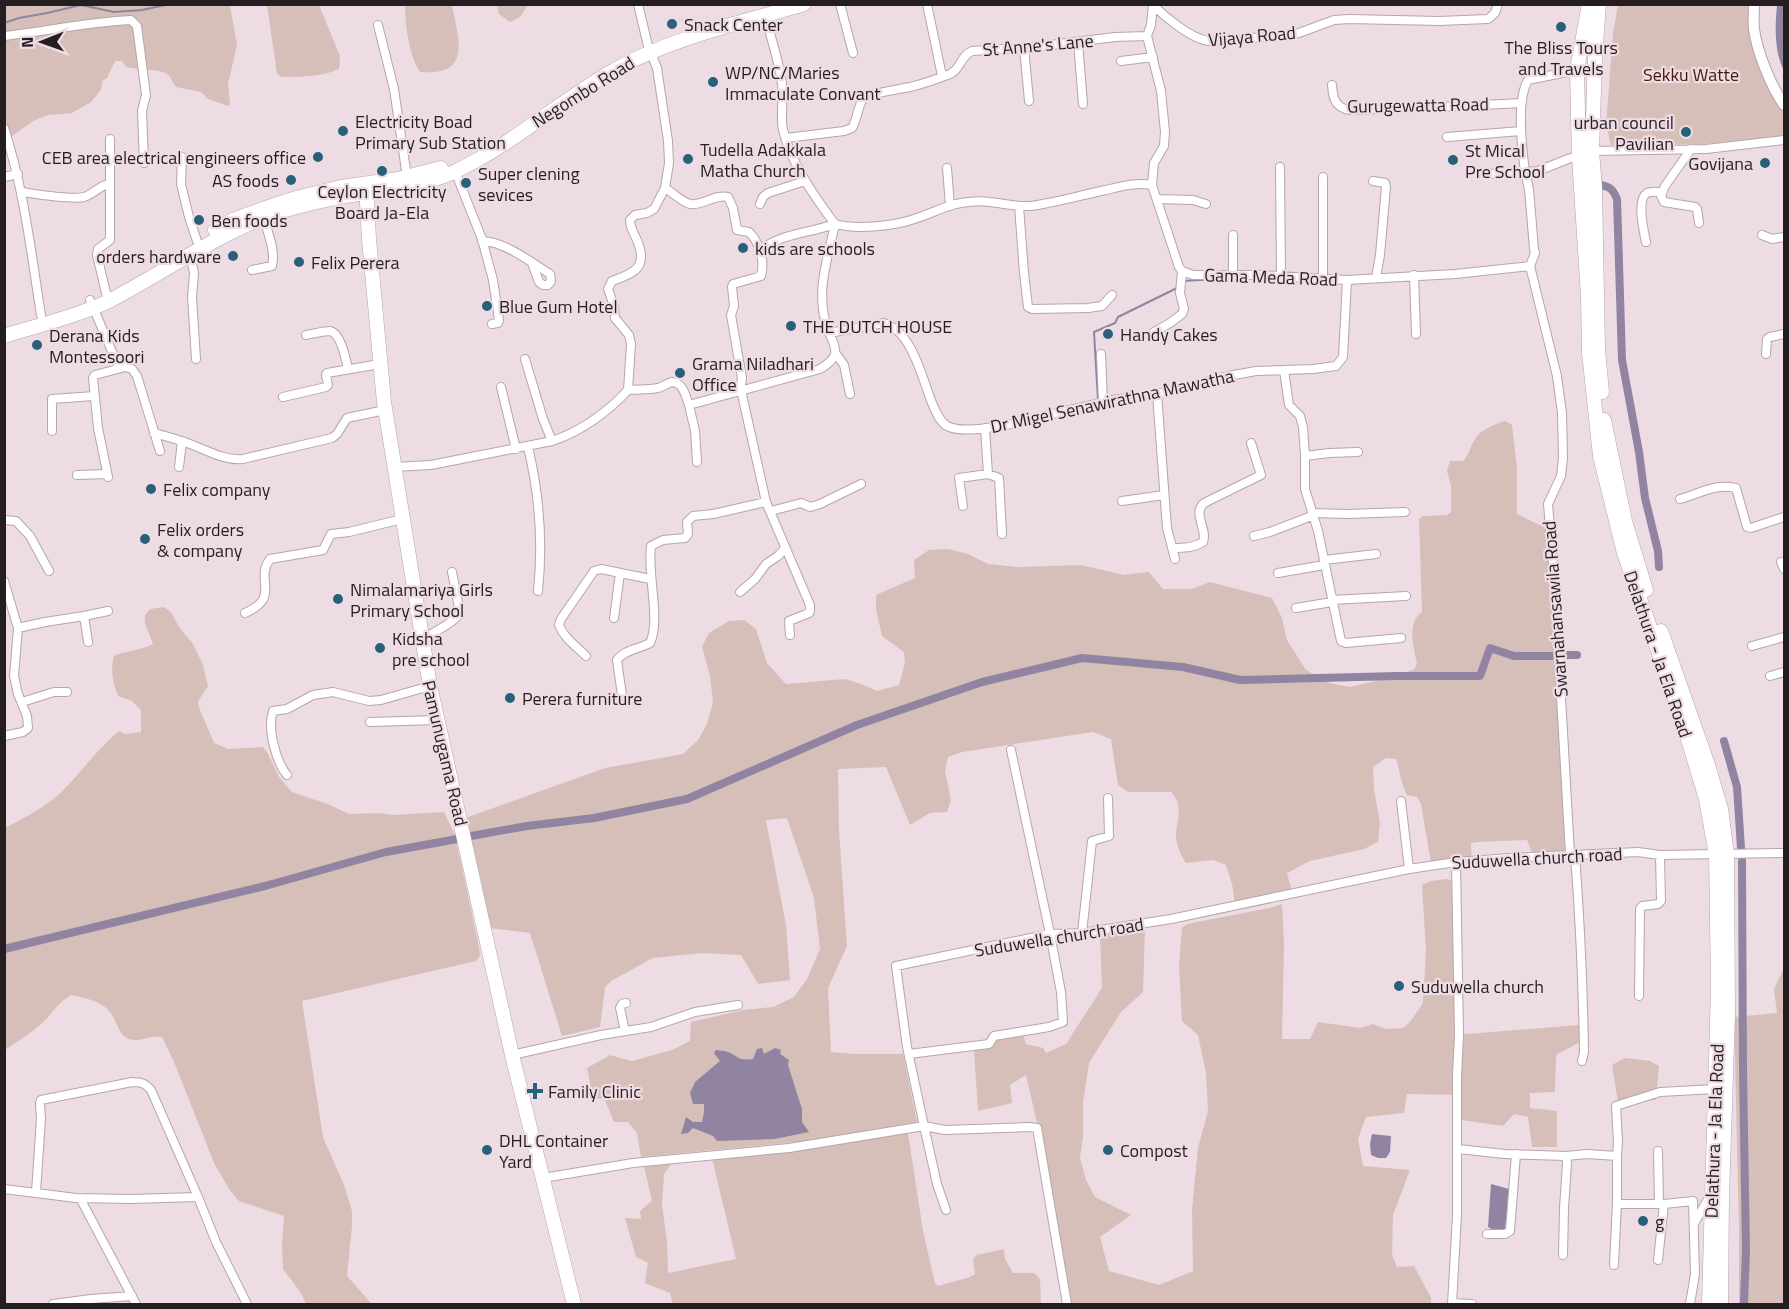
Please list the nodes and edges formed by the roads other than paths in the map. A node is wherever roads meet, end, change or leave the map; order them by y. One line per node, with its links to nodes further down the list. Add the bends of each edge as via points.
1 (638, 4): 17 (street)
2 (777, 4): 17 (main road, Negombo Road, via 688,31)
3 (804, 4): 11 (main road, Negombo Road)
4 (840, 4): 18 (street)
5 (927, 4): 22 (street)
6 (1498, 4): 10 (street, Vijaya Road, via 1495,14 1488,19 1334,20 1299,33 1208,41 1200,40)
7 (1589, 4): 21 (main road, Delathura - Ja Ela Road)
8 (1599, 4): 35 (main road, Delathura - Ja Ela Road)
9 (1755, 4): 27 (street, via 1756,42)
10 (1152, 5): 14 (street)
11 (765, 16): 17 (main road, Negombo Road); 31 (street, via 782,83)
12 (378, 25): 45 (street, via 394,89)
13 (4, 36): 37 (street, via 73,25 135,22 147,94 142,111)
14 (1147, 36): 15 (street, St Anne's Lane); 19 (street)
15 (1078, 42): 16 (street, St Anne's Lane); 26 (street)
16 (1024, 47): 22 (street, St Anne's Lane, via 972,51 964,55 957,69); 24 (street)
17 (649, 49): 40 (main road, Negombo Road); 45 (main road, Negombo Road, via 615,61 472,153 436,171); 51 (street, via 657,68 669,153)
18 (853, 53)
19 (1153, 57): 20 (street); 50 (street, via 1165,132 1164,146 1154,163)
20 (1121, 61)
21 (1577, 70): 25 (street, via 1528,80); 35 (main road, Delathura - Ja Ela Road)
22 (942, 76): 31 (street, St Anne's Lane, via 864,97 852,128)
23 (1332, 85): 25 (street, Gurugewatta Road, via 1337,105 1350,110)
24 (1029, 101)
25 (1522, 103): 29 (street, Swarnahansawila Road)
26 (1083, 104)
27 (1785, 105)
28 (4, 128): 42 (street)
29 (1521, 131): 30 (street); 41 (street, Swarnahansawila Road)
30 (1447, 137)
31 (786, 138): 47 (street)
32 (110, 140): 49 (street)
33 (1785, 140): 34 (street)
34 (1691, 149): 35 (street); 54 (street)
35 (1586, 154): 41 (street); 186 (main road, Delathura - Ja Ela Road, via 1595,188 1598,350 1605,424 1625,521 1721,809)
36 (182, 157): 66 (street, via 181,184)
37 (144, 163)
38 (1280, 167): 77 (street)
39 (947, 168): 58 (street)
40 (455, 171): 52 (main road, Negombo Road, via 394,189); 67 (street)
41 (1525, 172): 43 (street); 72 (street, Swarnahansawila Road, via 1535,253)
42 (18, 174): 44 (street); 53 (street)
43 (1485, 174)
44 (4, 177)
45 (407, 177): 52 (main road, Negombo Road)
46 (1323, 177): 79 (street)
47 (805, 181): 56 (street, via 768,193); 62 (street)
48 (1373, 181): 78 (street, via 1385,183 1386,187)
49 (109, 184): 53 (street, via 76,199); 81 (street, via 110,240 98,249 97,255)
50 (1152, 185): 55 (street, Gama Meda Road); 59 (street, via 1128,185)
51 (664, 188): 69 (street, via 688,204 728,196 736,230 749,232); 103 (street, via 654,209 630,220 641,253 639,266 612,281 608,289 615,318 629,335 631,344)
52 (366, 189): 60 (main road, Negombo Road); 98 (main road, Pamunugama Road)
53 (22, 192): 84 (street)
54 (1662, 192): 61 (street, via 1664,202 1695,207); 68 (street, via 1645,194 1642,200)
55 (1158, 199): 57 (street); 74 (street, Gama Meda Road)
56 (760, 204)
57 (1206, 204)
58 (950, 206): 59 (street, via 988,201); 62 (street, via 894,224)
59 (1018, 206): 82 (street, via 1028,307 1089,308 1102,306)
60 (262, 214): 66 (main road, Negombo Road, via 220,226); 70 (main road, Negombo Road); 73 (street, via 273,262 272,266)
61 (1699, 223)
62 (835, 224): 69 (street, via 781,238); 88 (street, via 821,292)
63 (1762, 235): 65 (street, via 1772,239)
64 (1233, 236): 75 (street)
65 (1785, 237)
66 (196, 241): 81 (main road, Negombo Road)
67 (482, 241): 71 (street); 85 (street, via 494,280 499,320)
68 (1646, 242)
69 (761, 249): 104 (street, via 760,276 732,287 731,317)
70 (190, 255): 83 (main road, Negombo Road, via 144,282); 96 (street)
71 (532, 263)
72 (1530, 264): 76 (street, Gama Meda Road, via 1489,271); 184 (street, Swarnahansawila Road, via 1555,364 1562,413 1561,476 1548,504)
73 (252, 270)
74 (1182, 271): 75 (street, Gama Meda Road, via 1193,275); 87 (street, via 1182,314)
75 (1233, 275): 77 (street, Gama Meda Road)
76 (1414, 275): 78 (street, Gama Meda Road); 89 (street)
77 (1281, 277): 79 (street, Gama Meda Road)
78 (1376, 278): 80 (street, Gama Meda Road)
79 (1323, 279): 80 (street, Gama Meda Road)
80 (1347, 280): 101 (street, Dr Migel Senawirathna Mawatha, via 1343,357 1336,366)
81 (106, 293): 83 (main road, Negombo Road)
82 (1112, 295)
83 (92, 304): 84 (main road, Negombo Road); 92 (main road, Negombo Road); 99 (street)
84 (41, 315): 86 (main road, Negombo Road)
85 (492, 324)
86 (4, 327)
87 (1154, 332)
88 (829, 333): 93 (street); 112 (street, Dr Migel Senawirathna Mawatha, via 875,323 890,325 905,338 942,422 956,428)
89 (1416, 334)
90 (1785, 334): 95 (street, via 1767,339)
91 (306, 335): 100 (street, via 331,331 336,334)
92 (4, 336)
93 (836, 354): 104 (street, via 831,363 820,369); 105 (street, via 844,365)
94 (1101, 354): 109 (street)
95 (1766, 354)
96 (196, 359)
97 (525, 359): 116 (street)
98 (380, 364): 100 (street); 111 (main road, Pamunugama Road)
99 (119, 368): 107 (street, via 94,376); 114 (street, via 135,372)
100 (348, 369): 108 (street, via 327,373 326,387)
101 (1284, 370): 106 (street, Dr Migel Senawirathna Mawatha, via 1228,376); 122 (street, via 1288,405 1300,417 1303,427)
102 (501, 387): 119 (street)
103 (628, 390): 110 (street, via 677,383); 116 (street, via 590,421)
104 (741, 391): 110 (street); 132 (street)
105 (850, 394)
106 (1157, 394): 109 (street, Dr Migel Senawirathna Mawatha); 129 (street)
107 (94, 396): 113 (street, via 52,399); 127 (street, via 107,476)
108 (283, 397)
109 (1103, 402): 112 (street, Dr Migel Senawirathna Mawatha)
110 (689, 405): 123 (street)
111 (385, 410): 115 (street, via 347,418 332,438 243,459 215,454); 125 (main road, Pamunugama Road)
112 (985, 428): 126 (street)
113 (52, 431)
114 (154, 433): 115 (street); 120 (street)
115 (182, 441): 124 (street)
116 (552, 441): 118 (street)
117 (1251, 444): 143 (street, via 1261,475 1199,507 1203,542)
118 (528, 447): 119 (street); 153 (street, via 538,503)
119 (516, 449): 125 (street, via 431,465)
120 (160, 452)
121 (1358, 452): 122 (street)
122 (1305, 456): 136 (street, via 1305,489)
123 (697, 462)
124 (178, 467)
125 (393, 467): 138 (main road, Pamunugama Road)
126 (988, 474): 133 (street, via 959,478); 140 (street, via 999,478)
127 (77, 475)
128 (861, 484): 134 (street, via 810,507 801,503)
129 (1164, 495): 131 (street); 143 (street)
130 (1680, 499): 137 (street, via 1727,486 1736,488 1747,527)
131 (1122, 501)
132 (766, 502): 134 (street); 151 (street, via 693,516 687,522 685,538 663,540 651,546)
133 (963, 506)
134 (771, 511): 142 (street)
135 (1405, 512): 136 (street)
136 (1313, 514): 141 (street); 146 (street)
137 (1785, 517)
138 (402, 519): 159 (street, via 331,534 323,550 270,559 261,604); 166 (main road, Pamunugama Road)
139 (4, 520): 147 (street, via 16,521 30,536)
140 (1002, 534)
141 (1254, 536)
142 (785, 548): 154 (street); 163 (street, via 810,604 809,613 789,621)
143 (1172, 549): 145 (street)
144 (1376, 554): 146 (street)
145 (1175, 559)
146 (1324, 562): 150 (street); 156 (street)
147 (49, 571)
148 (452, 572): 166 (street, via 460,613)
149 (620, 573): 151 (street); 161 (street); 169 (street, via 594,571 560,622 562,631)
150 (1278, 573)
151 (650, 579): 174 (street, via 653,637 650,643 616,660)
152 (5, 585): 162 (street)
153 (538, 591)
154 (740, 592)
155 (1406, 596): 156 (street)
156 (1332, 601): 157 (street); 165 (street, via 1342,642)
157 (1296, 608)
158 (108, 610): 160 (street)
159 (245, 613)
160 (84, 616): 162 (street); 167 (street)
161 (614, 618)
162 (18, 628): 175 (street, via 14,676)
163 (790, 635)
164 (1785, 637): 168 (street)
165 (1401, 638)
166 (422, 640): 172 (main road, Pamunugama Road)
167 (88, 642)
168 (1752, 646)
169 (586, 656)
170 (1785, 672): 171 (street)
171 (1770, 676)
172 (429, 686): 176 (main road, Pamunugama Road); 180 (street, via 369,701 333,692 319,694 273,711 274,744)
173 (67, 692): 175 (street)
174 (622, 695)
175 (22, 702): 178 (street, via 28,728)
176 (437, 720): 177 (street); 195 (main road, Pamunugama Road)
177 (370, 723)
178 (4, 736)
179 (1011, 750): 190 (street)
180 (287, 775)
181 (1108, 798): 189 (street, via 1109,836 1092,841)
182 (1401, 801): 188 (street)
183 (1785, 853): 186 (street, Suduwella church road)
184 (1573, 855): 185 (street, Suduwella church road); 187 (street, Suduwella church road); 197 (street, Swarnahansawila Road, via 1583,981)
185 (1660, 855): 186 (street, Suduwella church road); 191 (street, via 1661,901 1640,909)
186 (1722, 855): 198 (main road, Delathura - Ja Ela Road); 229 (main road, Delathura - Ja Ela Road, via 1728,1014)
187 (1456, 862): 188 (street, Suduwella church road); 200 (street)
188 (1408, 869): 189 (street, Suduwella church road, via 1171,919)
189 (1082, 933): 190 (street, Suduwella church road)
190 (1050, 934): 196 (street, Suduwella church road, via 896,966); 196 (street, via 1063,1023 994,1036 989,1044)
191 (1639, 996)
192 (626, 1003): 194 (street, via 620,1008)
193 (738, 1005): 194 (street)
194 (625, 1031): 195 (street)
195 (512, 1054): 205 (main road, Pamunugama Road)
196 (909, 1054): 199 (street, Suduwella church road)
197 (1581, 1061)
198 (1715, 1089): 204 (street, via 1660,1092 1616,1106); 211 (main road, Delathura - Ja Ela Road)
199 (924, 1126): 205 (street, via 789,1148 633,1162); 214 (street, Suduwella church road); 225 (street, via 945,1130 1036,1128)
200 (1458, 1149): 202 (street); 221 (street)
201 (1658, 1151): 213 (street)
202 (1516, 1154): 203 (street); 216 (street, via 1510,1231)
203 (1566, 1156): 204 (street); 217 (street)
204 (1617, 1156): 212 (street)
205 (543, 1178): 224 (main road, Pamunugama Road)
206 (4, 1189): 207 (street)
207 (36, 1192): 208 (street, via 41,1100 141,1082 151,1090); 209 (street)
208 (198, 1197): 209 (street); 223 (street)
209 (80, 1198): 220 (street)
210 (1693, 1201): 211 (street); 213 (street); 215 (street)
211 (1709, 1201): 215 (street); 228 (main road, Delathura - Ja Ela Road)
212 (1617, 1204): 213 (street); 219 (street)
213 (1661, 1204): 218 (street)
214 (946, 1210)
215 (1694, 1222): 227 (street, via 1695,1274)
216 (1487, 1234)
217 (1563, 1255)
218 (1658, 1260)
219 (1614, 1265)
220 (134, 1300): 222 (street, via 91,1299)
221 (1452, 1304): 226 (street)
222 (53, 1305)
223 (247, 1305)
224 (574, 1305)
225 (1067, 1305)
226 (1472, 1305)
227 (1690, 1305)
228 (1709, 1305)
229 (1721, 1305)

